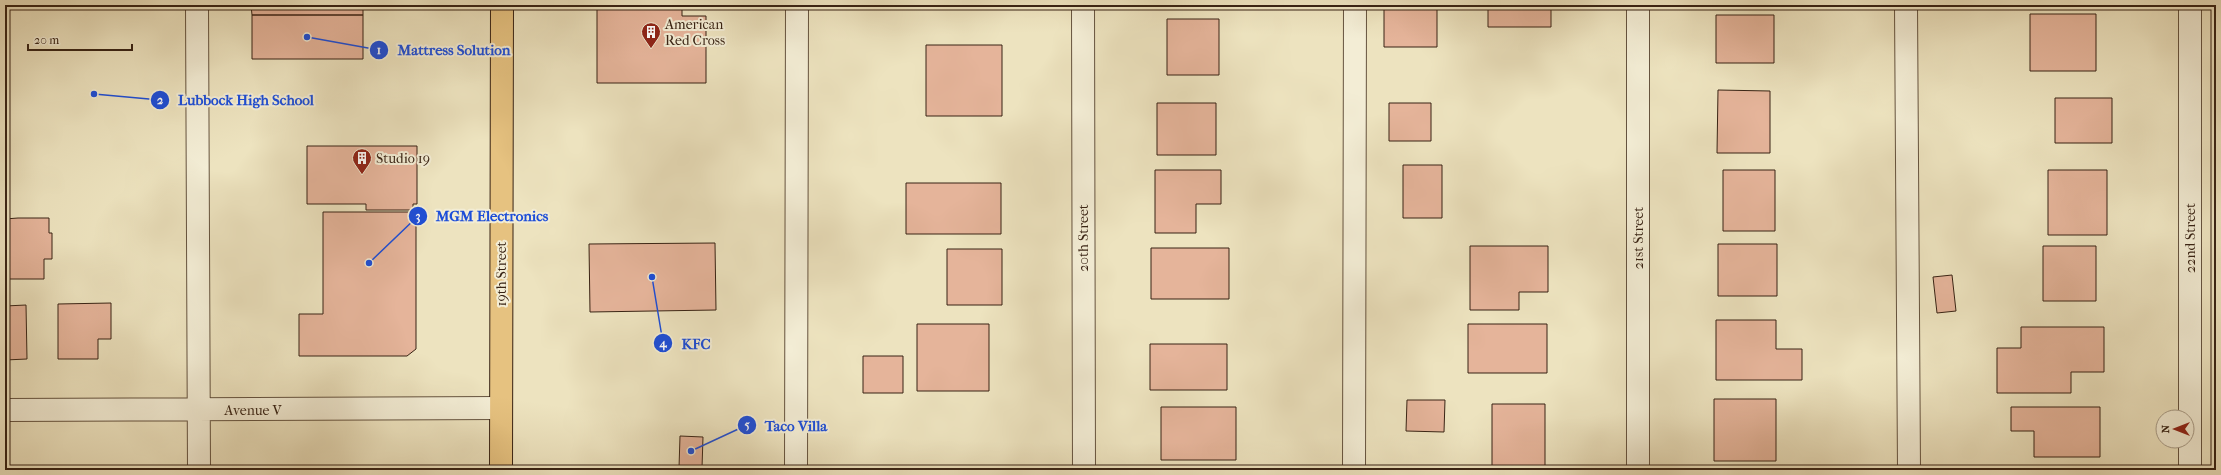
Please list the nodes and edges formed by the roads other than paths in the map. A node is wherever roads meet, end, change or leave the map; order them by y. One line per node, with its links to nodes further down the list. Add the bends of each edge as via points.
1 (197, 5): 11 (street)
2 (502, 5): 9 (main road, 19th Street)
3 (797, 5): 14 (street)
4 (1083, 5): 15 (street, 20th Street)
5 (1355, 5): 16 (street)
6 (1638, 5): 17 (street, 21st Street)
7 (1906, 5): 18 (street)
8 (2190, 5): 19 (street, 22nd Street)
9 (501, 408): 11 (street, Avenue V); 13 (main road, 19th Street)
10 (5, 410): 11 (street, Avenue V)
11 (199, 410): 12 (street)
12 (199, 470)
13 (501, 470)
14 (796, 470)
15 (1084, 470)
16 (1354, 470)
17 (1638, 470)
18 (1909, 470)
19 (2190, 470)

